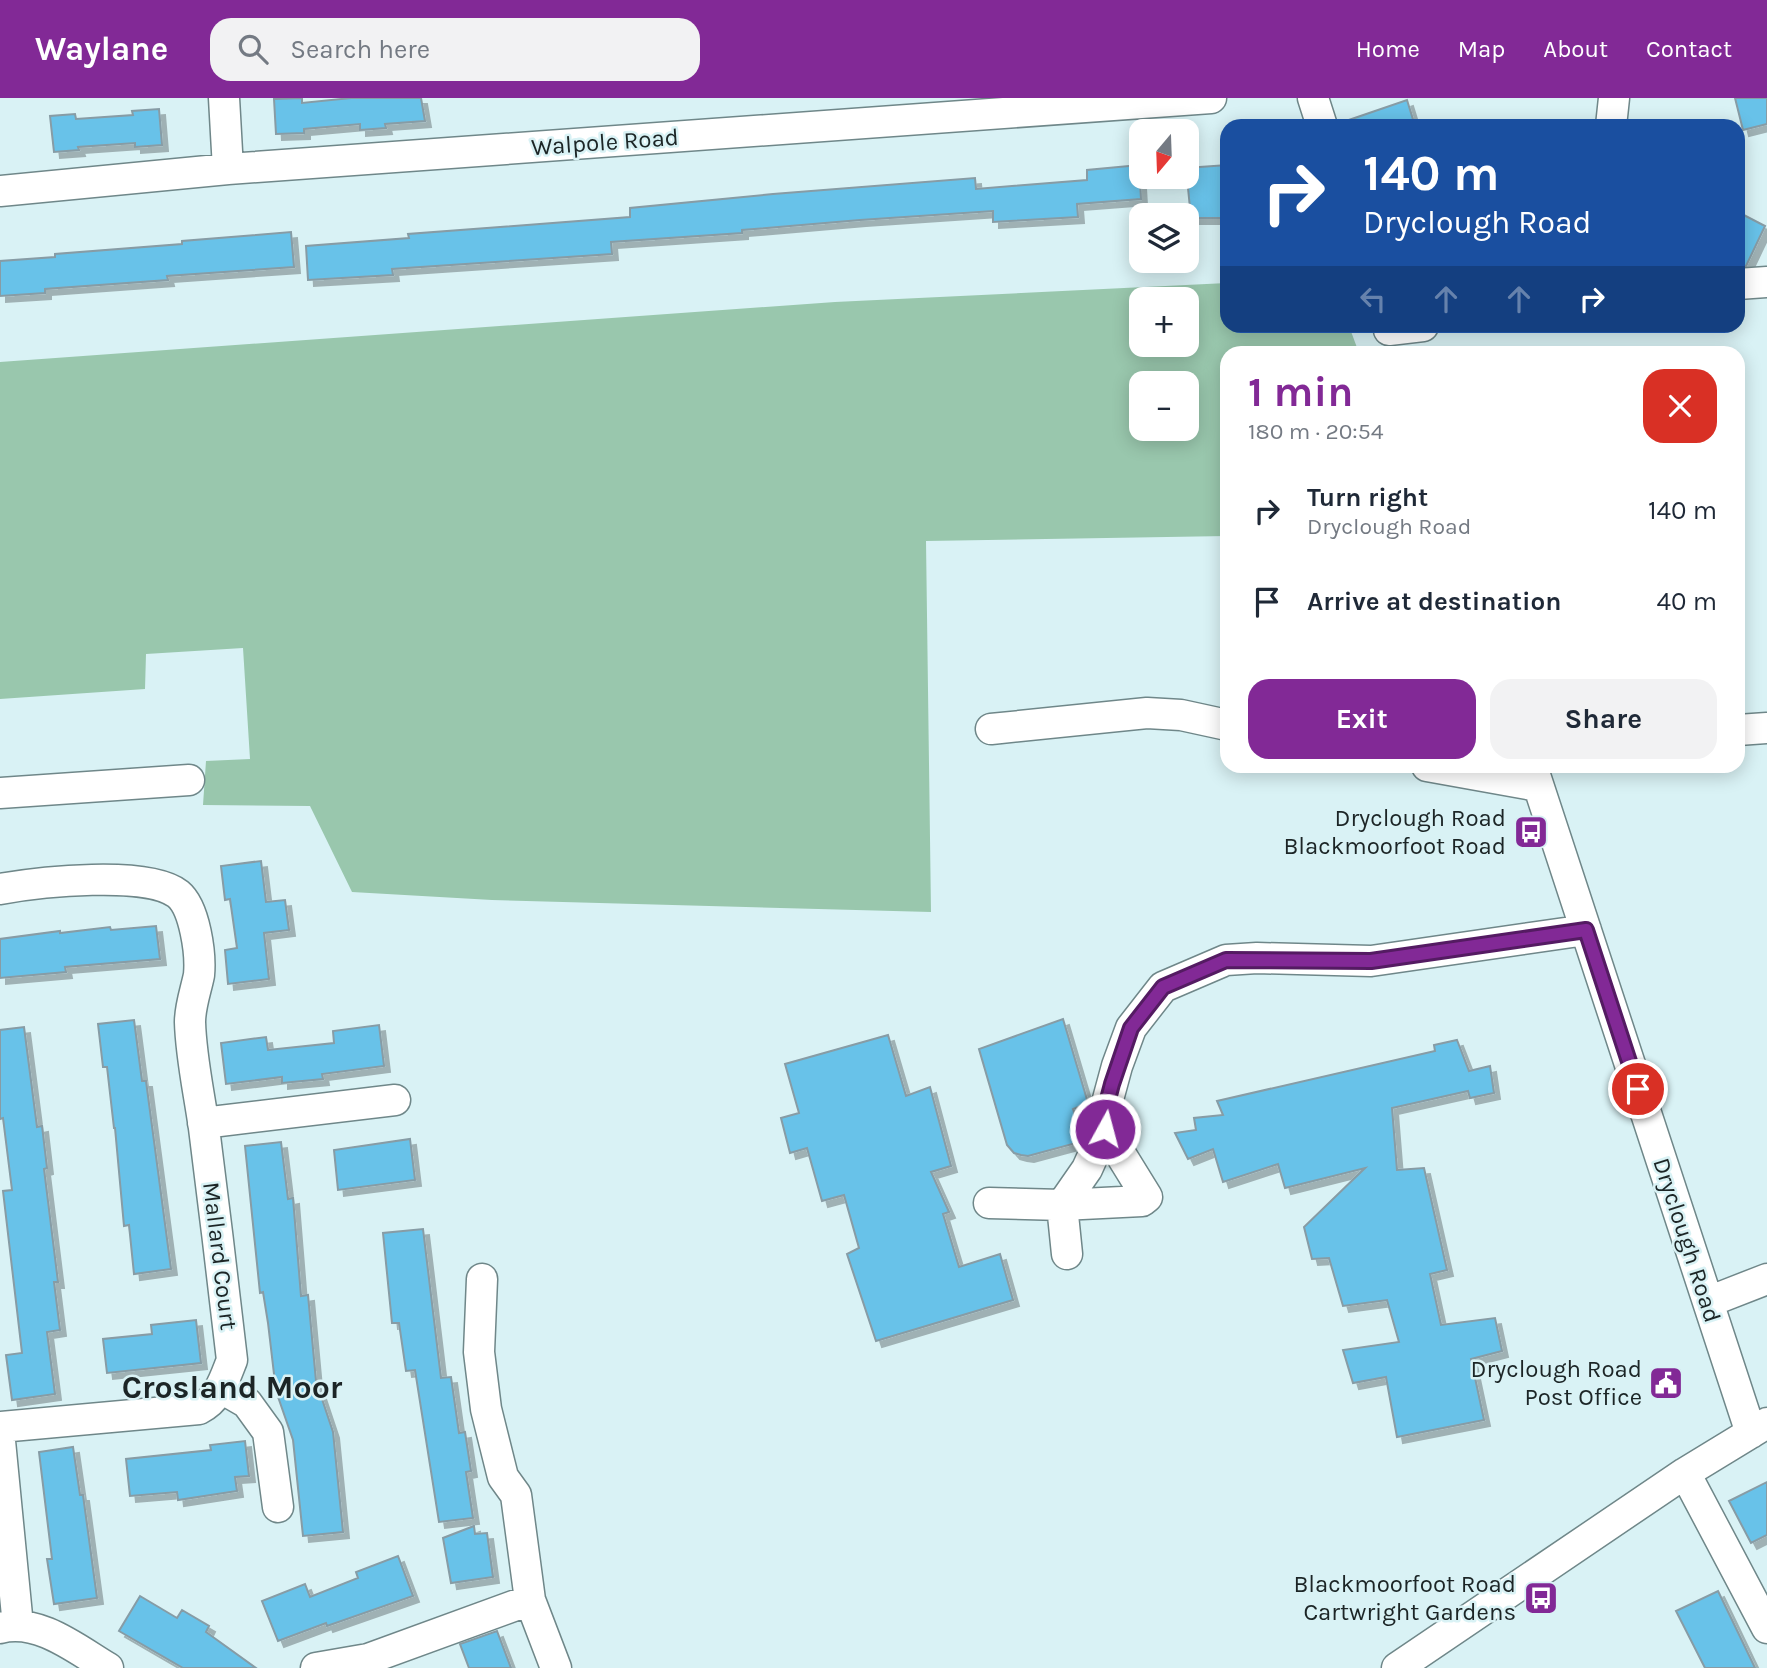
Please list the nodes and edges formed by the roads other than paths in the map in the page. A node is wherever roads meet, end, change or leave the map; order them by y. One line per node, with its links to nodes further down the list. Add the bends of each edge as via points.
1 (224, 98): 7 (street)
2 (1211, 98): 7 (street, Walpole Road)
3 (1313, 98): 5 (street)
4 (1614, 98): 6 (street)
5 (1320, 119)
6 (1612, 119)
7 (228, 169): 8 (street, Walpole Road)
8 (0, 191)
9 (1767, 282): 10 (street)
10 (1745, 284)
11 (1220, 723): 13 (street, via 1147,713)
12 (1767, 728): 14 (street)
13 (991, 729)
14 (1745, 730)
15 (1539, 773): 19 (street, Dryclough Road)
16 (189, 780): 17 (street)
17 (0, 793)
18 (0, 889): 21 (street, Mallard Court, via 101,880 157,884 179,895 190,909 197,939 199,972 190,1018)
19 (1586, 930): 22 (street, via 1371,961 1226,960 1163,987 1131,1028 1107,1103); 28 (street, Dryclough Road)
20 (395, 1100): 21 (street)
21 (203, 1123): 29 (street, Mallard Court, via 232,1360)
22 (1105, 1129): 24 (street, via 1087,1169); 24 (street, via 1147,1197 1142,1201)
23 (989, 1203): 24 (street)
24 (1062, 1205): 25 (street)
25 (1067, 1254)
26 (482, 1279): 35 (street, via 479,1352 486,1409 503,1476 516,1495)
27 (1767, 1279): 28 (street)
28 (1708, 1302): 31 (street, Dryclough Road)
29 (221, 1388): 30 (street, via 210,1404 199,1409); 34 (street, via 247,1403 268,1432)
30 (0, 1427)
31 (1759, 1428): 33 (street)
32 (0, 1441): 36 (street)
33 (1685, 1474): 37 (street); 41 (street)
34 (278, 1507)
35 (530, 1600): 39 (street, via 368,1659); 40 (street)
36 (9, 1627): 38 (street, via 44,1632)
37 (1767, 1628)
38 (107, 1668)
39 (316, 1668)
40 (556, 1668)
41 (1397, 1668)

